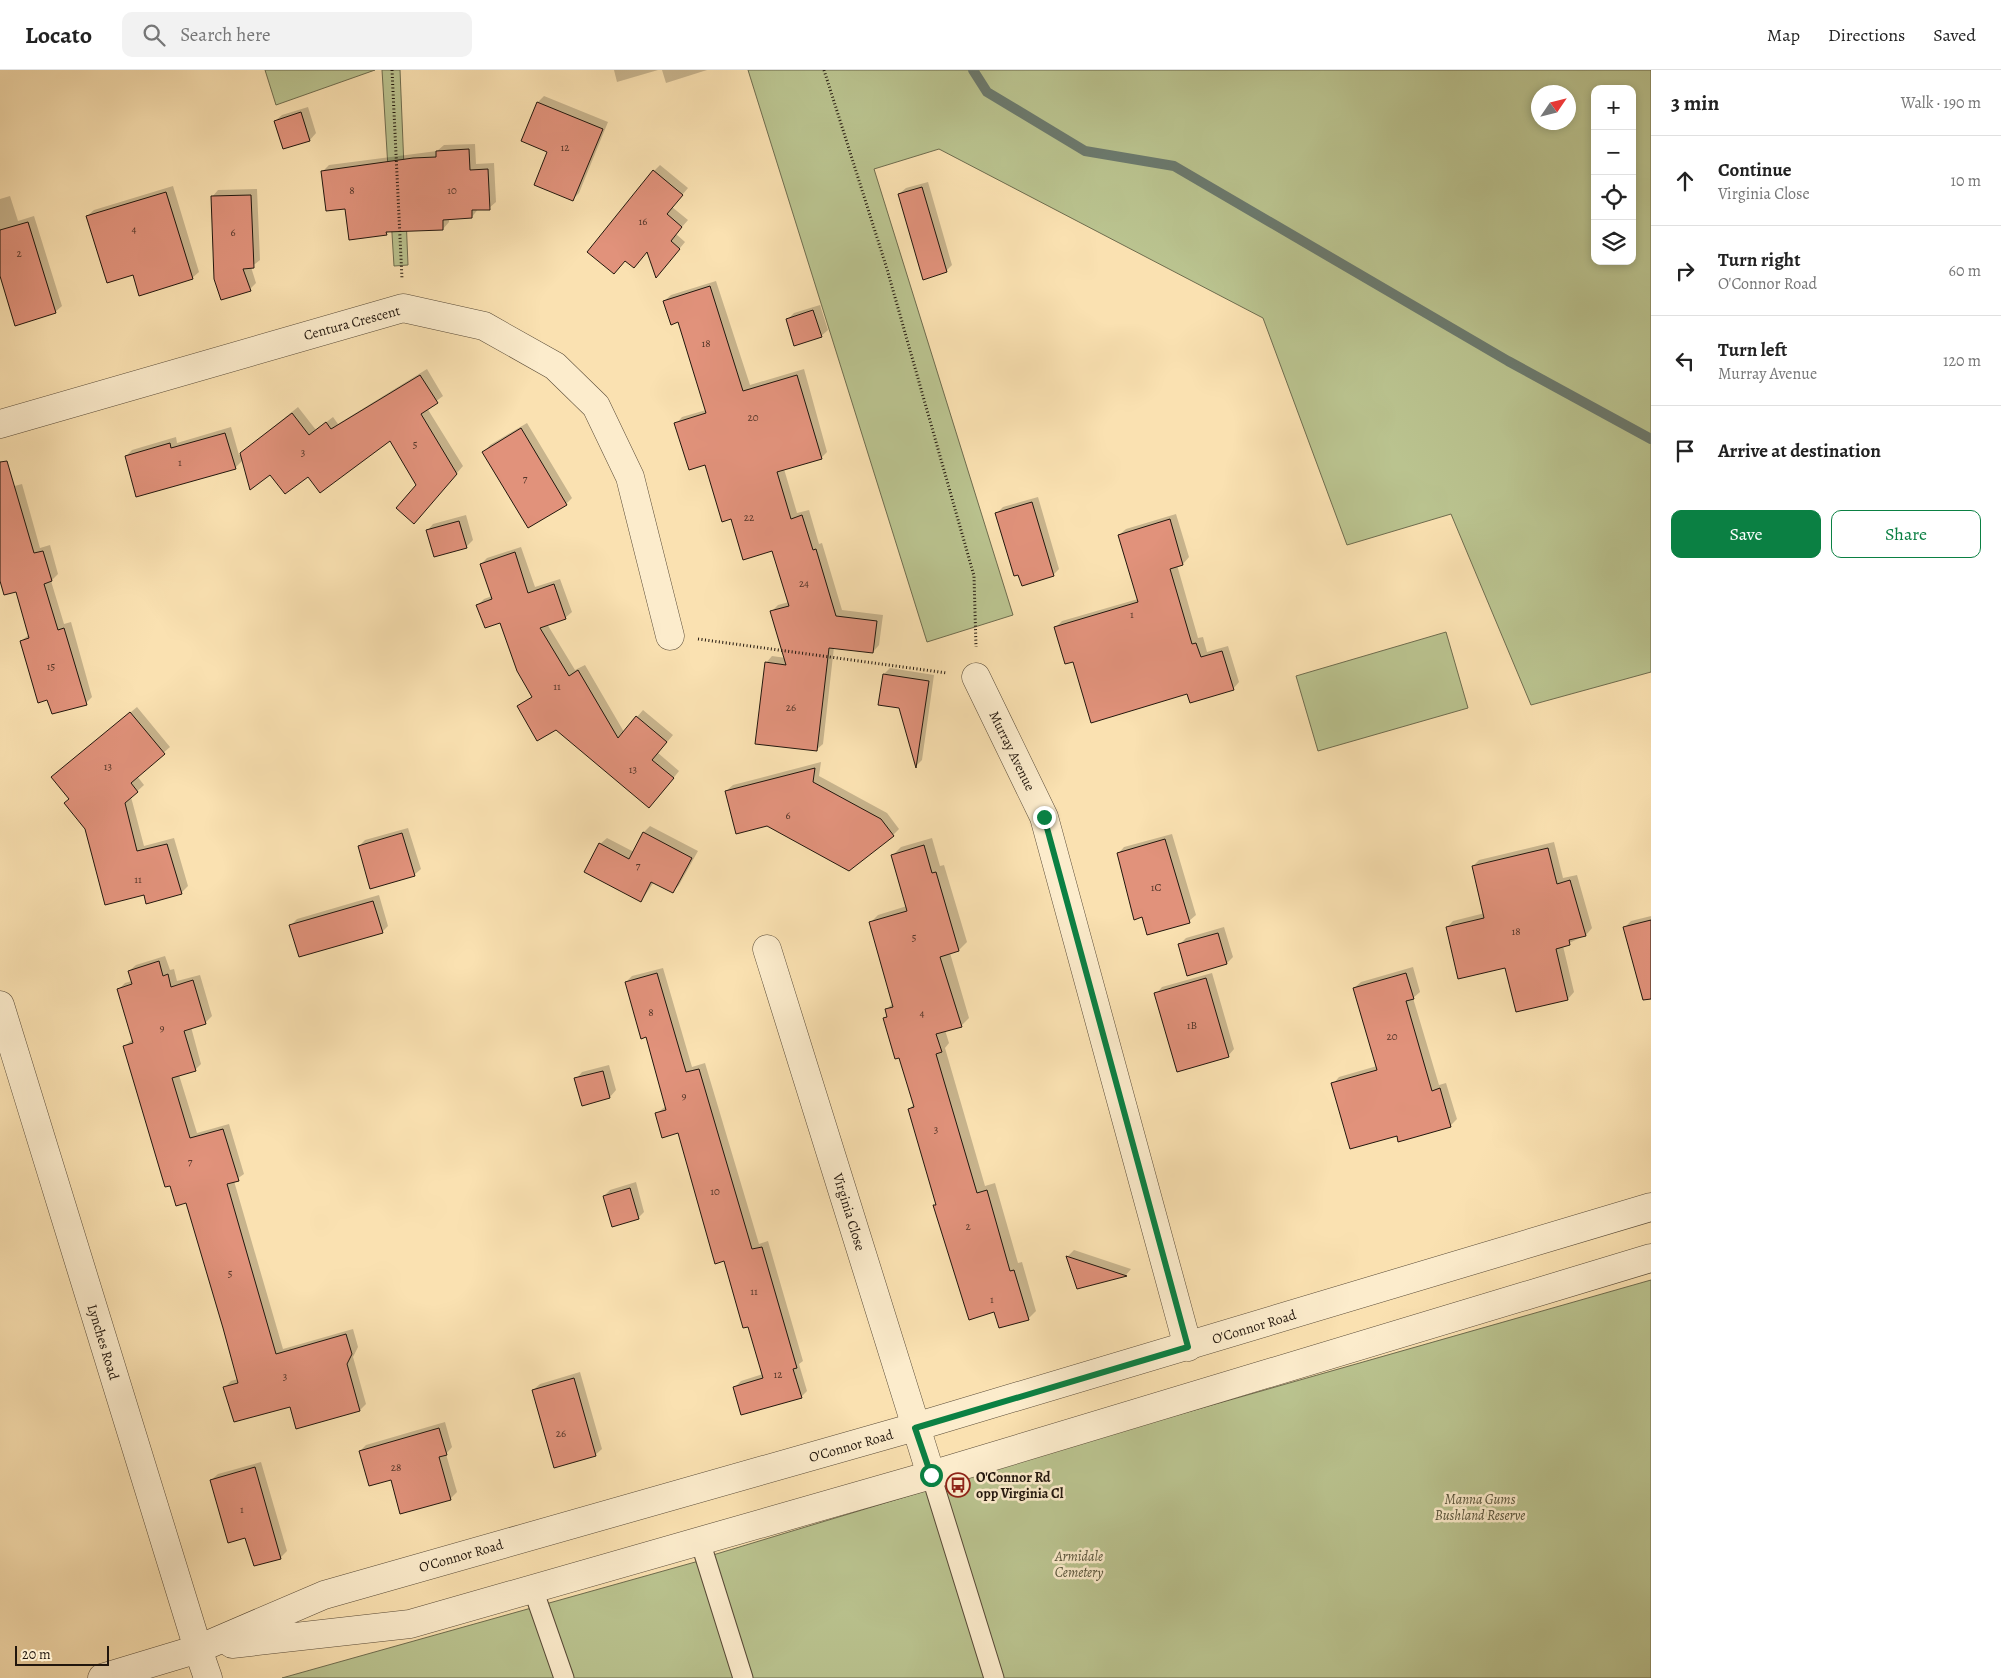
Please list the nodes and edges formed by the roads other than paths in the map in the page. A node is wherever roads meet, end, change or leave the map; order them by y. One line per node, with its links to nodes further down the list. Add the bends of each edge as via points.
1 (0, 424): 2 (street, Centura Crescent, via 403,308 484,326 556,366 596,406 630,477)
2 (670, 636)
3 (964, 675): 8 (street, Murray Avenue, via 1044,817)
4 (767, 949): 9 (street, Virginia Close)
5 (0, 1005): 13 (street, Lynches Road)
6 (1651, 1207): 8 (street, O'Connor Road)
7 (1651, 1258): 10 (street, O'Connor Road)
8 (1188, 1347): 9 (street, O'Connor Road)
9 (915, 1428): 10 (street, Virginia Close); 13 (street, O'Connor Road, via 324,1595)
10 (931, 1475): 11 (street, O'Connor Road); 18 (lane)
11 (700, 1541): 12 (street, O'Connor Road); 17 (lane)
12 (533, 1589): 13 (street, O'Connor Road, via 410,1624); 16 (lane)
13 (198, 1648): 14 (street, O'Connor Road); 15 (street, Lynches Road)
14 (102, 1678)
15 (208, 1678)
16 (564, 1678)
17 (743, 1678)
18 (994, 1678)

